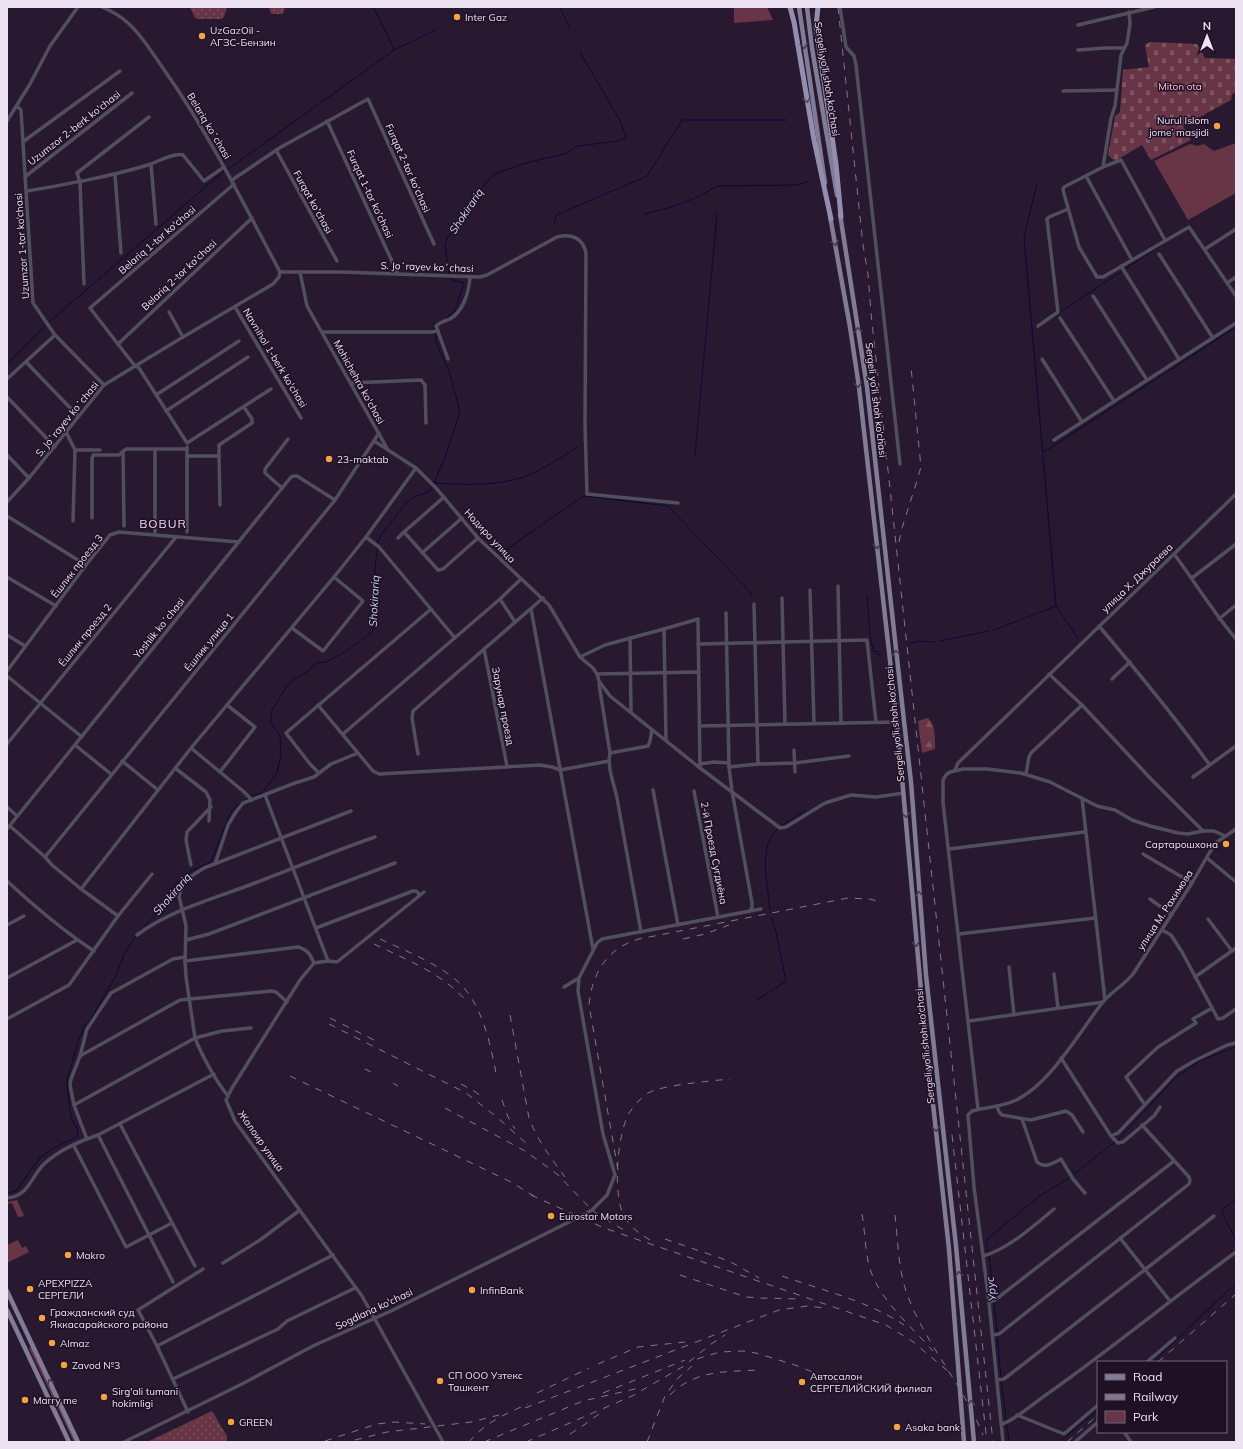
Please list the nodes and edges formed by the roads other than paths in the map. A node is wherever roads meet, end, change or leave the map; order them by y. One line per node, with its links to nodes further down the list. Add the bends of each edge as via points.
1 (78, 7): 19 (street, via 50,46)
2 (102, 7): 9 (street, Belariq koʻchasi)
3 (790, 7): 37 (highway, one-way to 37)
4 (799, 7): 37 (main road, Sergeli yo‘li shoh ko‘chasi, one-way to 37)
5 (807, 7): 35 (main road, Sergeli yo‘li shoh ko‘chasi)
6 (818, 7): 35 (highway, via 816,26)
7 (840, 7): 105 (street, via 846,47 854,56 856,65)
8 (1154, 7): 10 (street)
9 (106, 8): 26 (street, Belariq koʻchasi, via 129,24 150,51 187,104)
10 (1130, 12): 11 (street); 12 (street, via 1130,24)
11 (1078, 24)
12 (1123, 48): 13 (street); 15 (street)
13 (1078, 50)
14 (120, 71): 23 (street)
15 (1117, 90): 16 (street); 27 (street)
16 (1063, 91)
17 (132, 94): 29 (street, Uzumzor 2-berk ko'chasi)
18 (368, 99): 22 (street, Belariq 1-tor ko'chasi); 41 (street, Furqat 2-tor ko'chasi)
19 (17, 106): 21 (street); 23 (street, Uzumzor 1-tor ko‘chasi, via 21,110)
20 (149, 117): 31 (street, via 76,173)
21 (7, 121)
22 (326, 122): 24 (street, Belariq 1-tor ko'chasi); 50 (street, Furqat 1-tor ko'chasi)
23 (24, 141): 29 (street, Uzumzor 1-tor ko‘chasi)
24 (276, 150): 32 (street, Belariq 1-tor ko'chasi); 46 (street, Furqat ko'chasi)
25 (151, 164): 26 (street, via 181,154 204,180); 28 (street); 38 (street)
26 (224, 167): 32 (street, Belariq koʻchasi)
27 (1103, 167): 30 (street); 40 (street, via 1119,160 1123,162)
28 (115, 174): 31 (street); 43 (street)
29 (26, 176): 33 (street, Uzumzor 1-tor ko‘chasi)
30 (1086, 176): 34 (street, via 1064,187); 45 (street)
31 (80, 182): 33 (street); 54 (street)
32 (233, 182): 36 (street, Belariq koʻchasi); 68 (street, Belariq 1-tor ko'chasi, via 90,308)
33 (27, 191): 64 (street, Uzumzor 1-tor ko‘chasi, via 34,303)
34 (1068, 209): 47 (street, via 1079,247 1095,276 1103,277); 61 (street, via 1047,219 1058,312)
35 (841, 217): 358 (main road, Sergeli yo‘li shoh ko‘chasi, one-way to 35, via 926,975 911,782 867,387)
36 (252, 218): 48 (street, Belariq koʻchasi); 68 (street, Belariq 2-tor ko'chasi)
37 (831, 219): 182 (main road, Sergeli yo‘li shoh ko‘chasi, one-way to 182, via 859,387)
38 (156, 224)
39 (1236, 229): 42 (street)
40 (1165, 240): 42 (street, via 1189,227); 45 (street)
41 (434, 244)
42 (1205, 249): 53 (street)
43 (121, 253)
44 (1159, 254): 66 (street)
45 (1132, 260): 47 (street)
46 (337, 261)
47 (1121, 266): 71 (street)
48 (280, 272): 49 (street, S. Joʻrayev koʻchasi); 57 (street, S. Joʻrayev koʻchasi, via 273,284)
49 (300, 272): 50 (street, S. Joʻrayev koʻchasi); 63 (street, Mohichehra ko'chasi, via 307,306)
50 (398, 274): 51 (street, S. Joʻrayev koʻchasi)
51 (470, 277): 62 (street, via 464,302 455,315 436,325); 114 (street, S. Joʻrayev koʻchasi, via 487,275 557,237 568,236 583,243 586,253 587,494)
52 (1236, 277): 53 (street)
53 (1227, 283): 56 (street)
54 (84, 284)
55 (1093, 296): 76 (street)
56 (1236, 296)
57 (235, 306): 65 (street, S. Joʻrayev koʻchasi); 86 (street, Navnihol 1-berk ko'chasi)
58 (169, 312): 65 (street)
59 (1060, 318): 82 (street)
60 (1236, 323): 66 (street)
61 (1038, 326)
62 (438, 330): 63 (street); 72 (street)
63 (322, 332): 77 (street, Mohichehra ko'chasi)
64 (55, 335): 73 (street); 78 (street, Uzumzor 1-tor ko‘chasi)
65 (183, 337): 74 (street, S. Joʻrayev koʻchasi)
66 (1213, 338): 71 (street)
67 (239, 341): 80 (street)
68 (118, 344): 74 (street)
69 (248, 356): 84 (street)
70 (1042, 359): 87 (street)
71 (1179, 359): 76 (street)
72 (448, 360)
73 (26, 362): 75 (street); 85 (street)
74 (135, 366): 78 (street, S. Joʻrayev koʻchasi); 80 (street)
75 (7, 380)
76 (1147, 380): 82 (street)
77 (351, 383): 88 (street, via 421,380 425,386); 90 (street, Mohichehra ko'chasi)
78 (104, 385): 85 (street, S. Joʻrayev koʻchasi)
79 (271, 389): 83 (street)
80 (156, 395): 84 (street)
81 (7, 397): 95 (street)
82 (1114, 401): 87 (street)
83 (244, 407): 94 (street); 104 (street, via 252,423 219,445)
84 (166, 410): 94 (street)
85 (78, 416): 89 (street, S. Joʻrayev koʻchasi)
86 (301, 418)
87 (1082, 422): 92 (street)
88 (426, 423)
89 (66, 432): 95 (street, S. Joʻrayev koʻchasi); 98 (street)
90 (379, 433): 93 (street, Ёшлик улица 1); 100 (street, Mohichehra ko'chasi)
91 (288, 439): 109 (street, via 265,469)
92 (1054, 440)
93 (374, 441): 100 (street); 112 (street, Ёшлик улица 1)
94 (188, 444): 97 (street)
95 (54, 447): 107 (street, S. Joʻrayev koʻchasi)
96 (155, 449): 97 (street); 101 (street); 121 (street)
97 (187, 449): 103 (street)
98 (75, 450): 99 (street); 119 (street)
99 (100, 450)
100 (388, 450): 106 (street, Mohichehra ko'chasi)
101 (123, 451): 117 (street, via 119,455 92,457); 120 (street)
102 (7, 454): 107 (street)
103 (187, 456): 104 (street); 122 (street)
104 (219, 456): 115 (street)
105 (900, 464)
106 (416, 468): 108 (street, Mohichehra ko'chasi); 125 (street)
107 (29, 478): 113 (street, S. Joʻrayev koʻchasi)
108 (429, 482): 111 (street, Нодира улица)
109 (282, 488): 112 (street, Yoshlik koʻchasi, via 291,478 297,476); 128 (street, Yoshlik koʻchasi)
110 (1236, 494): 131 (street, улица Х. Джураева)
111 (444, 497): 118 (street, Нодира улица); 123 (street)
112 (335, 500): 202 (street, Ёшлик улица 1)
113 (7, 502)
114 (678, 503)
115 (220, 505)
116 (7, 516): 132 (street)
117 (92, 518)
118 (462, 518): 127 (street, Нодира улица); 130 (street)
119 (73, 521)
120 (124, 526)
121 (156, 532)
122 (187, 532)
123 (404, 532): 126 (street); 130 (street)
124 (176, 537): 128 (street, Ёшлик проезд 3); 132 (street, Ёшлик проезд 3, via 115,533 110,535); 176 (street, Ёшлик проезд 2)
125 (366, 537): 134 (street); 145 (street, via 378,547)
126 (398, 538)
127 (478, 538): 130 (street, via 441,570 437,569); 136 (street, Нодира улица)
128 (239, 542): 191 (street, Yoshlik koʻchasi)
129 (1236, 544): 135 (street)
130 (422, 552)
131 (1174, 554): 135 (street); 150 (street, улица Х. Джураева)
132 (86, 565): 144 (street, Ёшлик проезд 3)
133 (7, 577): 144 (street)
134 (334, 577): 151 (street); 151 (street, via 363,601 323,651)
135 (1192, 578): 148 (street)
136 (521, 579): 139 (street, Нодира улица); 141 (street)
137 (838, 586): 157 (street)
138 (810, 590): 158 (street)
139 (544, 598): 146 (street); 165 (street, Нодира улица)
140 (782, 598): 160 (street)
141 (500, 599): 149 (street); 154 (street)
142 (754, 604): 159 (street)
143 (1236, 605): 148 (street)
144 (56, 606): 163 (street, Ёшлик проезд 3)
145 (431, 609): 154 (street); 178 (street)
146 (531, 609): 149 (street); 211 (street)
147 (726, 613): 161 (street)
148 (1219, 619): 156 (street)
149 (515, 622): 164 (street)
150 (1099, 626): 166 (street); 172 (street, улица Х. Джураева)
151 (292, 628): 177 (street)
152 (664, 629): 155 (street); 162 (street, via 698,620); 168 (street)
153 (7, 635): 163 (street)
154 (455, 638): 190 (street)
155 (630, 638): 165 (street, via 605,645); 170 (street)
156 (1236, 639)
157 (839, 640): 158 (street); 181 (street, via 867,640); 183 (street)
158 (812, 641): 160 (street); 185 (street)
159 (755, 642): 160 (street); 161 (street); 187 (street)
160 (783, 642): 184 (street)
161 (726, 643): 162 (street); 186 (street)
162 (698, 644): 169 (street)
163 (25, 646): 167 (street, Ёшлик проезд 3)
164 (484, 649): 200 (street, via 412,713); 208 (street, Зарунар проезд)
165 (580, 657): 171 (street, Нодира улица)
166 (1130, 662): 174 (street); 206 (street)
167 (7, 671)
168 (664, 672): 169 (street); 170 (street); 192 (street)
169 (699, 672): 188 (street)
170 (631, 673): 171 (street); 180 (street)
171 (597, 674): 175 (street)
172 (1049, 674): 179 (street); 212 (street, улица Х. Джураева, via 958,763)
173 (7, 676): 176 (street)
174 (1112, 679)
175 (599, 681): 180 (street, via 610,696); 199 (street)
176 (40, 703): 191 (street); 193 (street, Ёшлик проезд 2)
177 (227, 705): 196 (street); 213 (street, via 255,727)
178 (318, 705): 190 (street); 215 (street, via 286,733)
179 (1082, 705): 217 (street, via 1031,753); 234 (street, via 1150,779)
180 (631, 712): 189 (street)
181 (876, 722): 182 (street); 183 (street)
182 (897, 722): 223 (main road, Sergeli yo‘li shoh ko‘chasi)
183 (841, 723): 185 (street)
184 (785, 724): 185 (street); 187 (street)
185 (814, 724)
186 (728, 725): 187 (street); 188 (street); 207 (street)
187 (757, 725): 205 (street)
188 (700, 726): 209 (street)
189 (652, 730): 192 (street); 199 (street, via 648,746)
190 (343, 734): 198 (street)
191 (82, 736): 194 (street, Yoshlik koʻchasi)
192 (666, 740): 209 (street)
193 (7, 744)
194 (75, 745): 216 (street); 230 (street, Yoshlik koʻchasi)
195 (1236, 746): 206 (street)
196 (191, 748): 210 (street); 213 (street)
197 (794, 750): 204 (street)
198 (358, 753): 208 (street, via 373,771 379,774); 215 (street, via 331,764)
199 (610, 753): 203 (street)
200 (418, 754)
201 (849, 756): 204 (street)
202 (122, 761): 216 (street, Ёшлик улица 1); 219 (street)
203 (608, 761): 211 (street); 269 (street, via 617,795)
204 (794, 763): 205 (street); 214 (street)
205 (758, 764): 207 (street)
206 (1209, 764): 218 (street)
207 (729, 765): 209 (street, via 714,762); 222 (street)
208 (507, 766): 211 (street, via 540,765)
209 (700, 766): 222 (street)
210 (175, 768): 219 (street); 228 (street, via 206,792)
211 (560, 770): 275 (street)
212 (955, 770): 217 (street, via 987,769); 239 (street, улица Х. Джураева, via 946,775 942,782)
213 (220, 772): 225 (street)
214 (795, 772)
215 (319, 773): 224 (street)
216 (112, 774): 241 (street, Ёшлик улица 1)
217 (1026, 774): 226 (street, via 1050,782)
218 (1193, 777)
219 (158, 790): 251 (street)
220 (653, 790): 266 (street)
221 (694, 791): 262 (street, 2-й Проезд Сугдиёна)
222 (732, 791): 223 (street, via 780,827 786,827 825,803 851,795 876,797); 258 (street, via 752,903)
223 (904, 794): 357 (main road, Sergeli yo‘li shoh ko‘chasi, one-way to 357, via 921,999 949,1249)
224 (265, 795): 225 (street); 238 (street)
225 (249, 798): 244 (street, via 228,825)
226 (1082, 798): 234 (street, via 1097,806 1115,810 1132,820 1164,830 1188,834); 235 (street)
227 (7, 807): 230 (street)
228 (211, 807): 231 (street); 245 (street, via 187,832)
229 (351, 811): 238 (street)
230 (17, 816): 232 (street, Yoshlik koʻchasi)
231 (209, 821)
232 (8, 828): 241 (street)
233 (1236, 829): 236 (street, улица М. Рахимова)
234 (1203, 831): 236 (street, via 1214,831)
235 (1085, 832): 239 (street); 263 (street)
236 (1225, 836): 242 (street, улица М. Рахимова, via 1214,846)
237 (375, 837): 246 (street, via 326,854)
238 (281, 838): 244 (street); 246 (street)
239 (949, 848): 270 (street)
240 (1143, 854): 250 (street)
241 (45, 857): 251 (street)
242 (1207, 858): 249 (street); 250 (street, улица М. Рахимова)
243 (395, 863): 254 (street)
244 (215, 864): 257 (street, via 192,875 182,885 179,896)
245 (191, 865)
246 (294, 869): 254 (street); 257 (street)
247 (152, 874): 261 (street)
248 (7, 880): 272 (street, via 40,912)
249 (1236, 882)
250 (1192, 883): 259 (street, улица М. Рахимова)
251 (81, 889): 261 (street)
252 (424, 892): 253 (street)
253 (420, 895): 267 (street, via 413,891); 279 (street, via 337,962)
254 (305, 898): 267 (street); 273 (street)
255 (1150, 899): 259 (street)
256 (761, 909): 258 (street)
257 (183, 910): 271 (street, via 169,915); 273 (street)
258 (750, 911): 262 (street)
259 (1172, 915): 268 (street, улица М. Рахимова)
260 (24, 916): 265 (street)
261 (118, 916): 276 (street)
262 (718, 917): 266 (street)
263 (1095, 918): 270 (street); 288 (street)
264 (1208, 919): 277 (street)
265 (7, 925)
266 (678, 925): 269 (street)
267 (316, 928): 279 (street)
268 (1162, 930): 283 (street, via 1171,936); 288 (street, улица М. Рахимова, via 1130,977)
269 (641, 932): 275 (street, via 602,939)
270 (959, 934): 295 (street)
271 (137, 935)
272 (77, 940): 276 (street); 284 (street)
273 (186, 940): 278 (street)
274 (1236, 948): 277 (street)
275 (593, 949): 285 (street)
276 (94, 951): 294 (street, via 69,985)
277 (1232, 951): 283 (street)
278 (185, 959): 280 (street, via 298,947 310,953); 287 (street); 299 (street, via 173,959 112,993 87,1029)
279 (328, 961): 280 (street)
280 (314, 963): 289 (street)
281 (1009, 967): 293 (street)
282 (1054, 974): 290 (street)
283 (1195, 977): 291 (street)
284 (7, 978)
285 (578, 978): 286 (street); 338 (street, Sogdiana ko'chasi, via 602,1134 614,1175 607,1195 592,1210 579,1217)
286 (564, 987)
287 (189, 999): 289 (street, via 271,991 276,992); 297 (street); 299 (street, via 180,1000)
288 (1104, 1001): 290 (street); 300 (street, улица М. Рахимова)
289 (287, 1002): 302 (street)
290 (1058, 1008): 293 (street)
291 (1212, 1008): 292 (street, via 1220,1019); 304 (street, via 1193,1019 1196,1023 1158,1047 1126,1077)
292 (1236, 1010)
293 (1014, 1015): 295 (street)
294 (7, 1019)
295 (969, 1021): 307 (street)
296 (251, 1028): 297 (street, via 222,1031)
297 (196, 1038): 301 (street); 303 (street)
298 (1236, 1043): 304 (street, via 1200,1057 1177,1071)
299 (80, 1056): 303 (street, via 70,1079)
300 (1061, 1058): 305 (street, улица М. Рахимова, via 1033,1089 1014,1101); 313 (street)
301 (214, 1074): 302 (street); 309 (street)
302 (228, 1096): 320 (street, Жалоир улица, via 226,1100 235,1121)
303 (74, 1105): 314 (street)
304 (1145, 1105): 313 (street, via 1118,1133)
305 (997, 1106): 307 (street, улица М. Рахимова); 308 (street, via 1002,1115)
306 (1160, 1107): 310 (street)
307 (978, 1109): 327 (street, via 970,1112 968,1119)
308 (1022, 1119): 311 (street, via 1031,1120 1066,1111 1072,1115); 317 (street, via 1037,1162 1045,1166 1061,1159)
309 (120, 1124): 312 (street); 322 (street)
310 (1142, 1126): 313 (street, via 1120,1143); 316 (street)
311 (1083, 1132)
312 (98, 1135): 314 (street); 323 (street)
313 (1111, 1136)
314 (87, 1139): 315 (street)
315 (74, 1146): 318 (street, via 43,1165 20,1195); 323 (street, via 126,1247)
316 (1174, 1161): 324 (street, via 1189,1177 1189,1184); 335 (street)
317 (1085, 1193)
318 (7, 1198)
319 (1054, 1209): 327 (street, via 1032,1227)
320 (300, 1210): 326 (street, Жалоир улица); 328 (street, via 260,1240)
321 (1214, 1216): 331 (street)
322 (172, 1223): 323 (street); 329 (street)
323 (148, 1235): 332 (street)
324 (1120, 1238): 331 (street); 339 (street, via 999,1334)
325 (1236, 1252): 336 (street)
326 (333, 1255): 333 (street, Жалоир улица); 342 (street)
327 (987, 1255): 335 (street)
328 (223, 1263)
329 (195, 1266)
330 (204, 1269): 342 (street, via 138,1310)
331 (1144, 1269): 336 (street); 346 (street, via 1004,1379)
332 (173, 1282)
333 (355, 1288): 338 (street, Жалоир улица); 345 (street, via 287,1321 278,1329)
334 (7, 1291): 341 (main road)
335 (992, 1301): 339 (street)
336 (1170, 1301): 349 (street, via 1097,1359)
337 (7, 1310): 343 (main road)
338 (375, 1318): 348 (street, Sogdiana ko'chasi, via 313,1346); 356 (street, Жалоир улица)
339 (992, 1335): 346 (street)
340 (1175, 1338): 344 (street)
341 (32, 1345): 343 (main road); 354 (main road, one-way to 341)
342 (157, 1346): 345 (street)
343 (25, 1348): 353 (main road)
344 (1148, 1361)
345 (173, 1378): 348 (street)
346 (997, 1380): 350 (street)
347 (1097, 1406): 349 (street, via 1064,1434)
348 (188, 1412): 355 (street, Sogdiana ko'chasi)
349 (1017, 1415): 350 (street)
350 (1005, 1423): 359 (street)
351 (1097, 1423): 360 (street)
352 (1125, 1433): 361 (street)
353 (69, 1442)
354 (78, 1442)
355 (124, 1442)
356 (443, 1442)
357 (964, 1442)
358 (974, 1442)
359 (1003, 1442)
360 (1075, 1442)
361 (1131, 1442)

